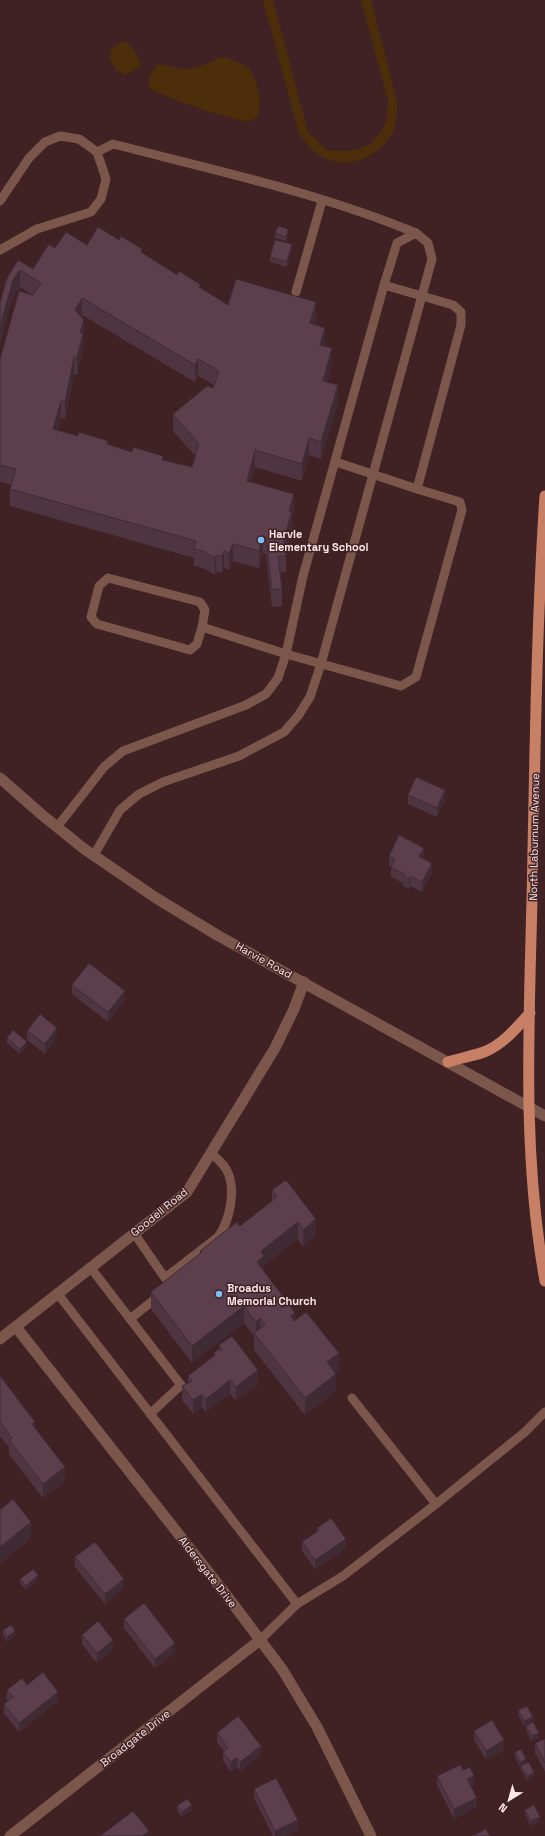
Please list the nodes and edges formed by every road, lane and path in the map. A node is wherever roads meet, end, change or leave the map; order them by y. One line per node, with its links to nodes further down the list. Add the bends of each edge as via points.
1 (97, 152): 2 (lane, via 79,139 60,136 45,142 29,158); 3 (lane, via 113,144 255,180); 5 (lane, via 106,179 101,199 91,212 37,229)
2 (0, 200)
3 (322, 201): 4 (lane); 7 (lane)
4 (416, 233): 6 (lane, via 397,243); 8 (lane, via 428,243 432,259)
5 (0, 250)
6 (384, 285): 8 (lane); 9 (lane)
7 (296, 292)
8 (422, 296): 10 (lane); 11 (lane, via 453,305 461,312 461,326)
9 (336, 462): 10 (lane); 14 (lane, via 303,576)
10 (373, 474): 11 (lane); 15 (lane)
11 (417, 489): 15 (lane, via 460,502 462,510 416,677 401,686)
12 (545, 496): 20 (main road, North Laburnum Avenue, via 538,628)
13 (202, 627): 13 (lane, via 197,644 190,650 97,624 91,617 100,586 108,578 200,602 205,610); 14 (lane)
14 (286, 654): 15 (lane); 17 (lane, via 278,678 266,694 246,705 123,751 104,767)
15 (321, 664): 18 (lane, via 310,697 284,732 239,756 164,782 139,794 120,810)
16 (0, 778): 17 (street, Harvie Road)
17 (57, 827): 18 (street, Harvie Road)
18 (94, 855): 19 (street, Harvie Road, via 156,898)
19 (304, 982): 21 (street, Harvie Road); 24 (street, Goodell Road, via 275,1048)
20 (530, 1013): 21 (main road, via 512,1032 485,1052); 22 (main road, North Laburnum Avenue)
21 (448, 1062): 22 (street, Harvie Road)
22 (529, 1108): 23 (street, Harvie Road); 28 (main road, North Laburnum Avenue, via 530,1166)
23 (545, 1116)
24 (211, 1153): 25 (street, Goodell Road, via 187,1192); 27 (lane, via 226,1170 230,1180 231,1196 223,1231)
25 (134, 1233): 26 (street, Goodell Road); 27 (lane)
26 (90, 1267): 29 (street, Goodell Road); 30 (lane)
27 (165, 1278): 30 (lane, via 171,1287)
28 (545, 1281)
29 (58, 1294): 31 (street, Goodell Road); 35 (lane)
30 (130, 1319): 35 (lane, via 181,1384)
31 (16, 1327): 32 (street, Goodell Road); 38 (street, Aldersgate Drive)
32 (0, 1339)
33 (352, 1398): 36 (lane)
34 (545, 1412): 36 (lane)
35 (150, 1414): 37 (lane)
36 (436, 1504): 37 (lane, via 343,1576)
37 (297, 1604): 38 (lane)
38 (260, 1640): 39 (street, Broadgate Drive); 40 (street, Aldersgate Drive, via 298,1693)
39 (10, 1836)
40 (371, 1836)

